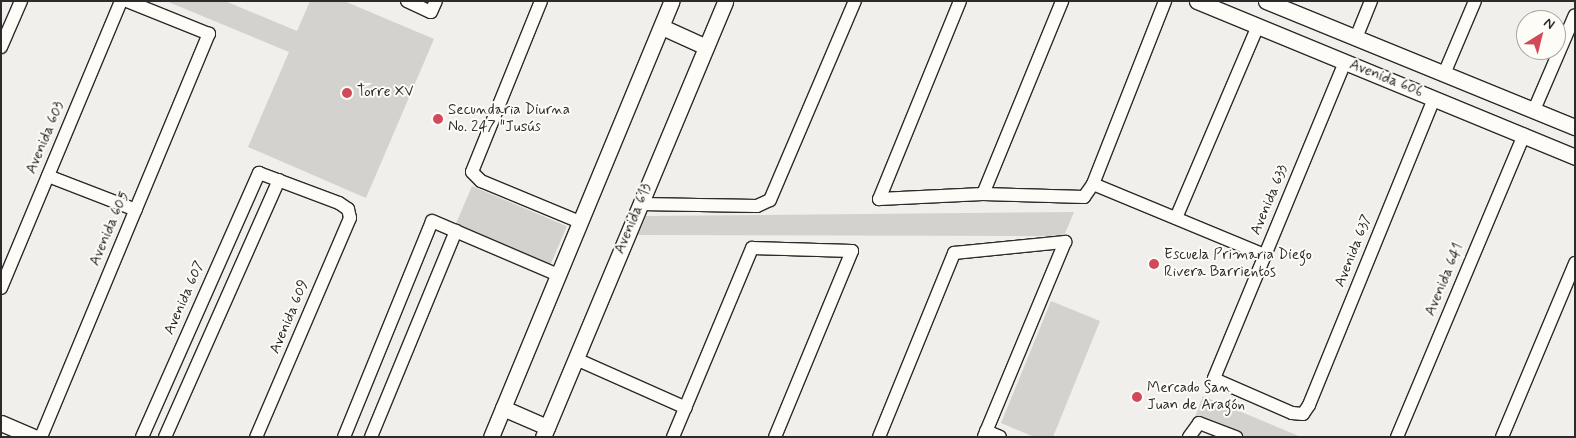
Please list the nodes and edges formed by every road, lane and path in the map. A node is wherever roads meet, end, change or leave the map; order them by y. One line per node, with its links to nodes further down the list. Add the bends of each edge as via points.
1 (21, 1): 23 (street)
2 (121, 1): 31 (street, Avenida 603)
3 (127, 1): 36 (street, Avenida 605, via 209,34)
4 (406, 1): 16 (street)
5 (541, 1): 38 (street, via 472,172 481,181)
6 (672, 1): 20 (street)
7 (725, 1): 22 (street, Avenida 613)
8 (855, 1): 35 (street, via 770,200 758,206)
9 (960, 1): 34 (street, via 879,200)
10 (1062, 1): 34 (street)
11 (1165, 1): 33 (street)
12 (1197, 1): 17 (street, Avenida 606)
13 (1371, 1): 21 (street)
14 (1475, 1): 25 (street)
15 (1267, 2): 21 (street, Avenida 606)
16 (433, 6)
17 (1222, 6): 19 (street, Avenida 606)
18 (1575, 14): 27 (street)
19 (1258, 26): 24 (street, Avenida 606); 37 (street)
20 (662, 27): 22 (street); 38 (street)
21 (1356, 38): 25 (street, Avenida 606)
22 (706, 47): 35 (street, Avenida 613)
23 (1, 48)
24 (1345, 62): 26 (street, Avenida 606); 40 (street, Avenida 633)
25 (1444, 74): 27 (street, Avenida 606)
26 (1434, 98): 29 (street, Avenida 606); 45 (street, Avenida 637, via 1303,414)
27 (1534, 110): 28 (street, Avenida 606)
28 (1575, 128)
29 (1524, 135): 30 (street, Avenida 606); 65 (street, Avenida 641)
30 (1575, 157)
31 (48, 176): 36 (street); 43 (street, Avenida 603)
32 (279, 180): 53 (street, Avenida 607, via 259,173); 54 (street); 55 (street, Avenida 609, via 348,209 350,218)
33 (1094, 184): 34 (street, via 1084,197); 37 (street)
34 (983, 194)
35 (640, 204): 44 (street, Avenida 613)
36 (136, 210): 52 (street, Avenida 605)
37 (1176, 218): 40 (street)
38 (580, 222): 42 (street)
39 (456, 231): 42 (street); 56 (street, via 432,220); 57 (street)
40 (1264, 255): 45 (street, Avenida 633)
41 (1575, 263): 66 (street)
42 (558, 274): 46 (street)
43 (1, 288)
44 (576, 359): 47 (street); 49 (street, Avenida 613)
45 (1214, 379)
46 (503, 408): 49 (street); 58 (street)
47 (686, 408): 59 (street); 60 (street, via 752,248 852,251)
48 (1, 423): 51 (street)
49 (545, 432)
50 (985, 434): 61 (street, via 1065,242 954,253); 62 (street)
51 (34, 437)
52 (41, 437)
53 (142, 437)
54 (165, 437)
55 (256, 437)
56 (344, 437)
57 (371, 437)
58 (491, 437)
59 (674, 437)
60 (775, 437)
61 (879, 437)
62 (1000, 437)
63 (1189, 437): 64 (street, via 1198,423)
64 (1236, 437)
65 (1397, 437)
66 (1502, 437)

